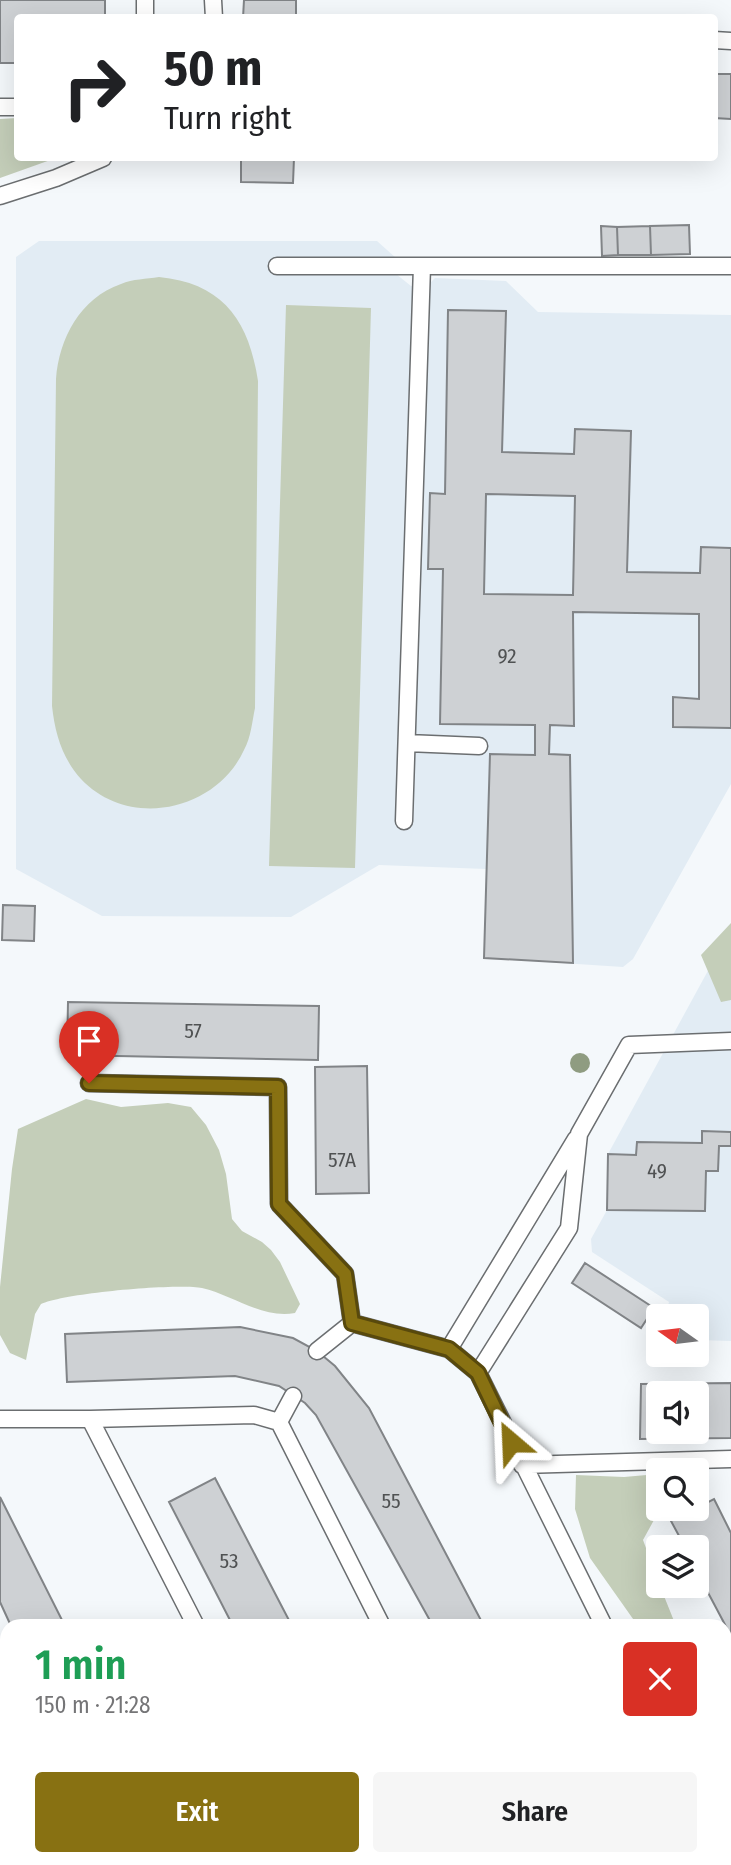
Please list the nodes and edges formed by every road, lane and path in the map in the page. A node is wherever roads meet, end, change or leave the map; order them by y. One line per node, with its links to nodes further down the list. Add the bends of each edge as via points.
1 (96, 161): 2 (lane)
2 (0, 196)
3 (277, 265): 4 (lane)
4 (422, 266): 5 (lane); 6 (lane)
5 (731, 266)
6 (407, 743): 7 (lane); 8 (lane)
7 (479, 746)
8 (404, 821)
9 (731, 1041): 11 (lane, via 629,1045)
10 (89, 1083): 12 (lane, via 278,1087 279,1204 345,1274)
11 (579, 1134): 13 (lane); 15 (lane, via 569,1228)
12 (352, 1323): 13 (lane); 14 (lane)
13 (449, 1349): 15 (lane)
14 (317, 1351)
15 (478, 1373): 21 (lane)
16 (293, 1396): 19 (lane)
17 (0, 1419): 18 (lane)
18 (90, 1419): 19 (lane, via 254,1415); 22 (lane)
19 (279, 1422): 23 (lane)
20 (731, 1459): 21 (lane)
21 (522, 1465): 24 (lane)
22 (192, 1619)
23 (378, 1619)
24 (600, 1619)

